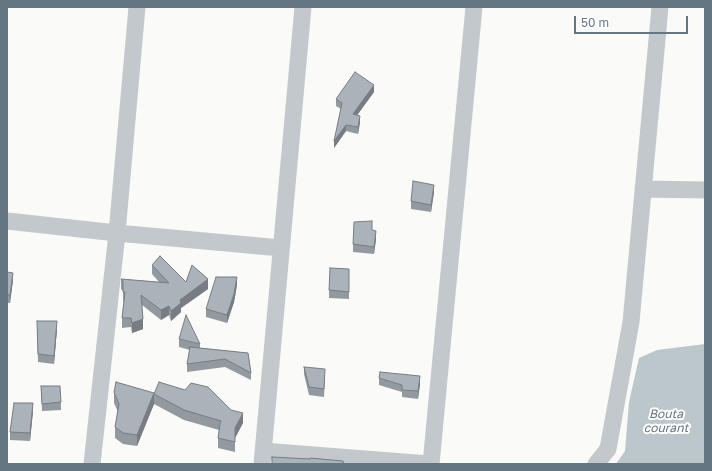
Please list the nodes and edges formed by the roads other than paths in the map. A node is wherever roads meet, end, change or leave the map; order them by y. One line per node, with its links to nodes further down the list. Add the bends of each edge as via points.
1 (137, 7): 8 (street)
2 (303, 7): 9 (street)
3 (474, 7): 12 (street)
4 (660, 7): 5 (street)
5 (643, 190): 6 (street); 13 (street, via 631,322 608,449)
6 (705, 190)
7 (7, 221): 8 (street)
8 (117, 233): 9 (street); 11 (street)
9 (281, 248): 10 (street)
10 (263, 458): 12 (street)
11 (92, 464)
12 (430, 464)
13 (596, 464)

